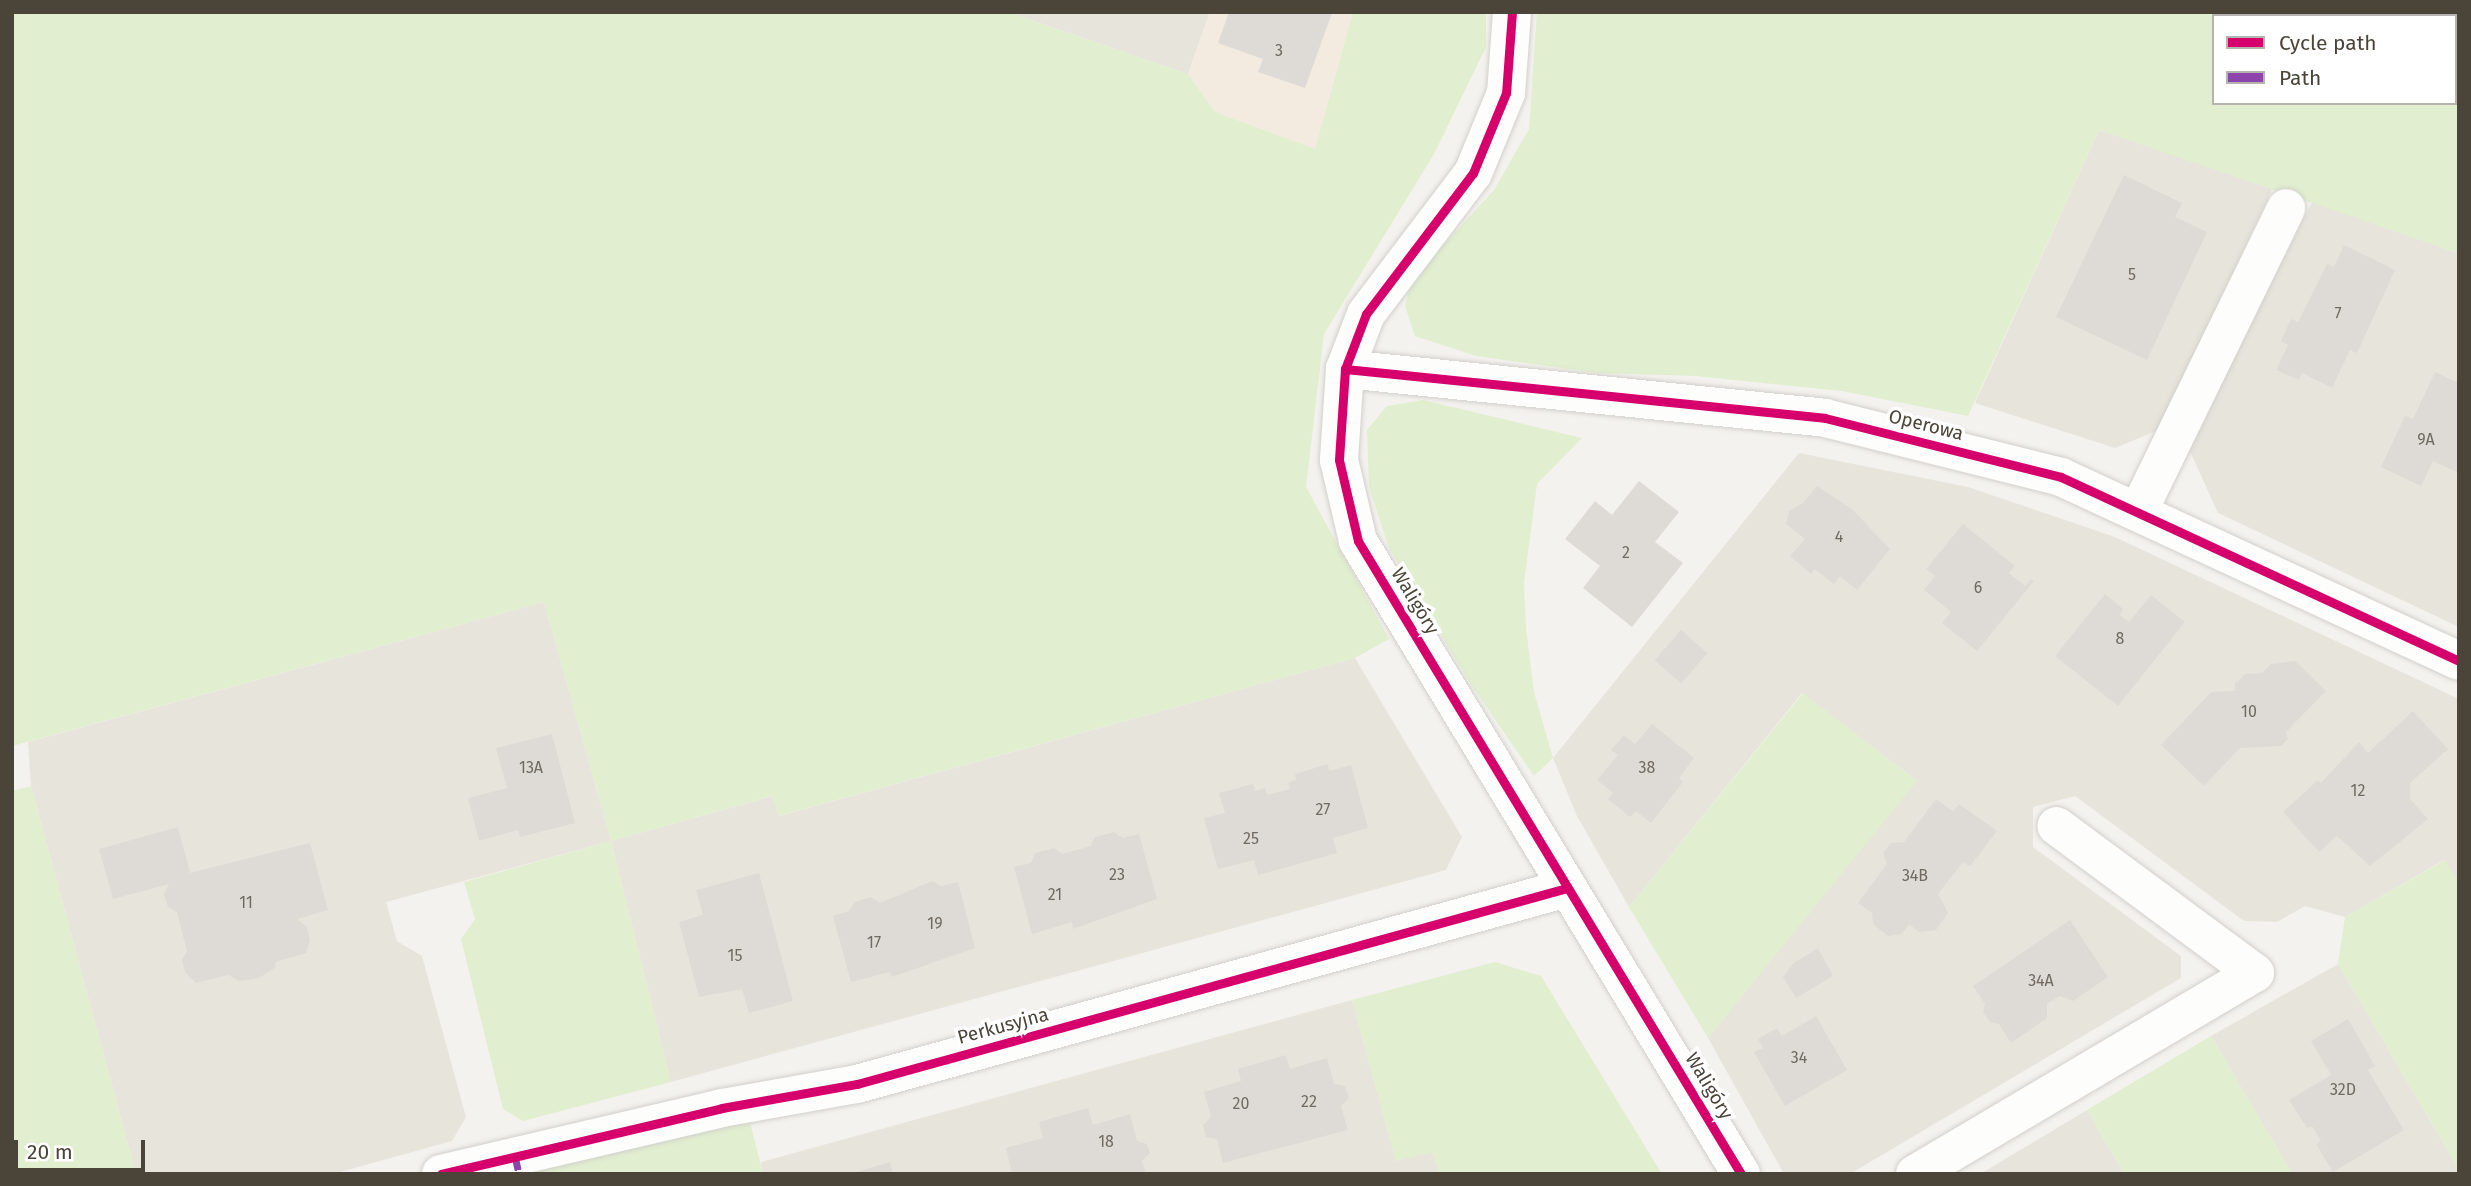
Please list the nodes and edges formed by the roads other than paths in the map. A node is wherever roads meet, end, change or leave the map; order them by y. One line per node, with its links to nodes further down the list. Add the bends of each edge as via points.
1 (1512, 12): 3 (street, Waligóry, via 1506,93 1473,173 1366,314)
2 (2286, 208): 4 (street)
3 (1345, 369): 4 (street, Operowa, via 1825,418 2061,477); 7 (street, Waligóry, via 1339,460 1358,541)
4 (2138, 512): 5 (street, Operowa)
5 (2459, 661)
6 (2056, 826): 10 (street, via 2255,973)
7 (1567, 888): 8 (street, Perkusyjna, via 857,1084 722,1108); 9 (street, Waligóry)
8 (441, 1174)
9 (1741, 1174)
10 (1916, 1174)

